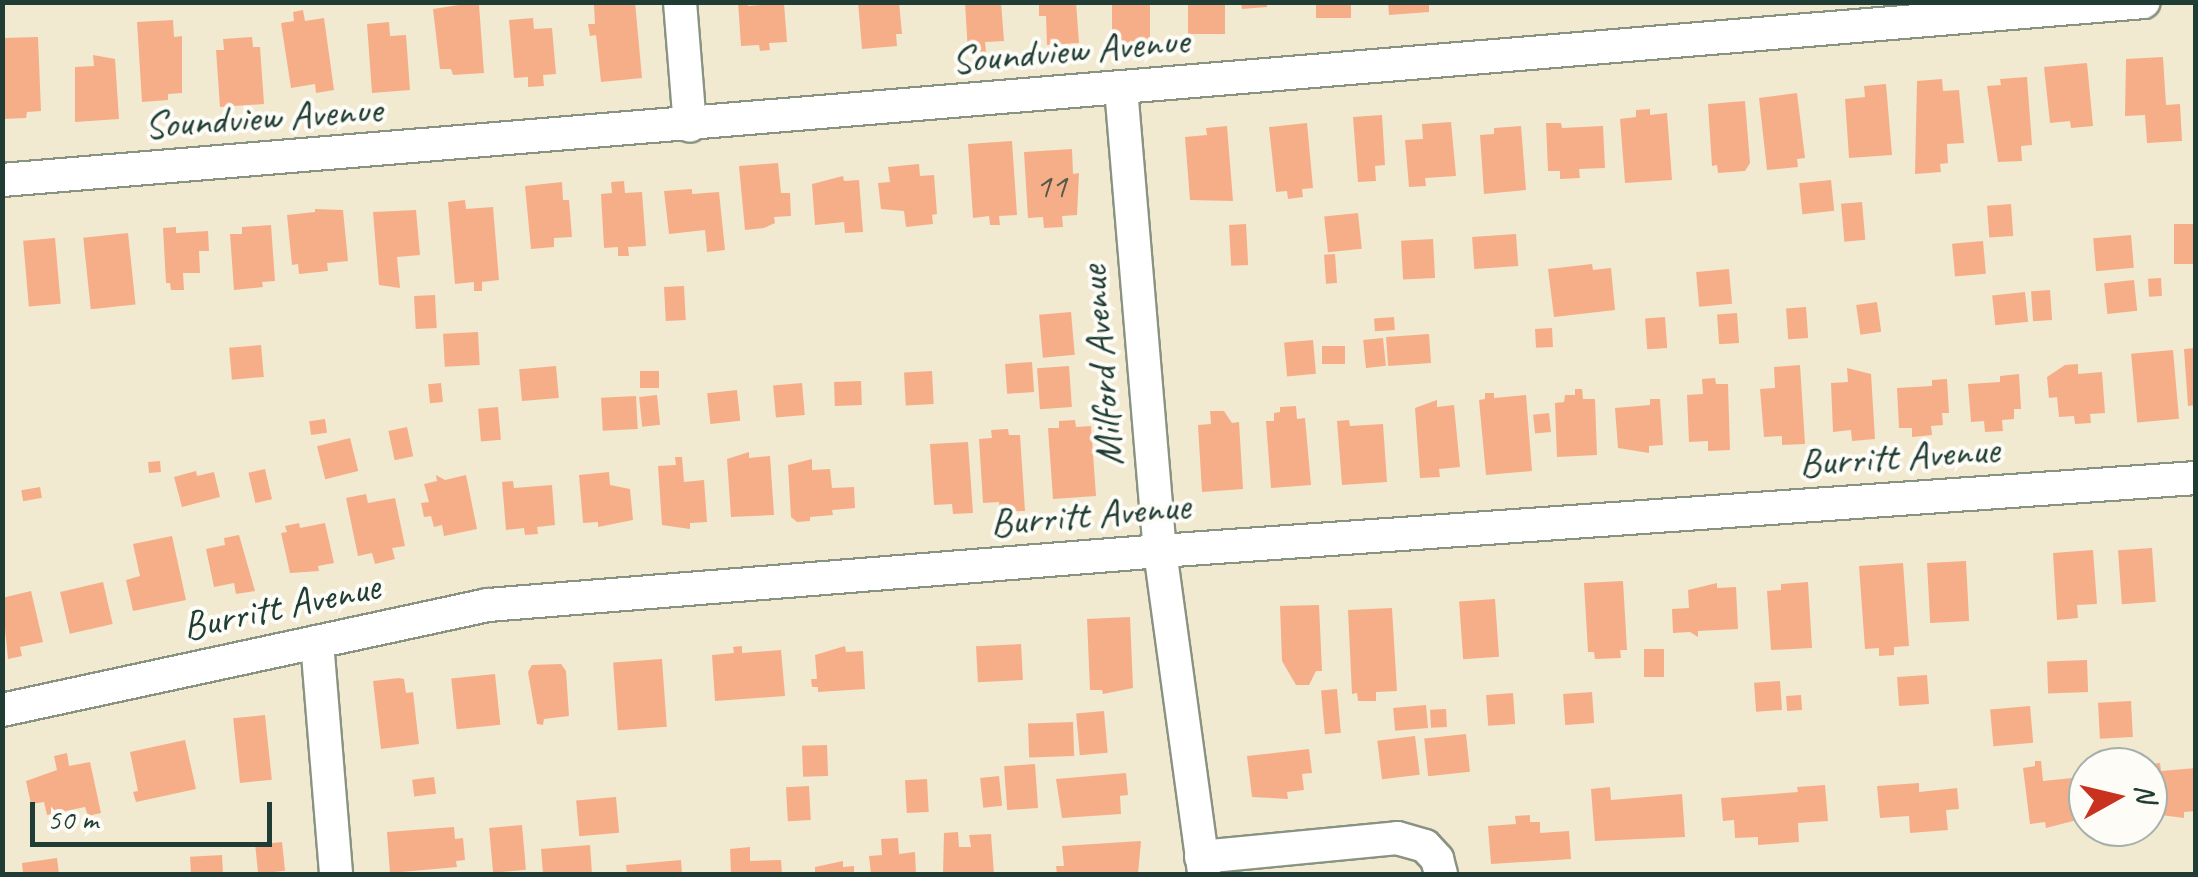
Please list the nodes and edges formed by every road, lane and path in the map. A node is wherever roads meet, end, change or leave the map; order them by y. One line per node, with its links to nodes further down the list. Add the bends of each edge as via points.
1 (680, 2): 4 (street)
2 (2144, 2): 3 (street, Soundview Avenue)
3 (1120, 88): 4 (street, Soundview Avenue); 7 (street, Milford Avenue)
4 (690, 126): 5 (street, Soundview Avenue)
5 (2, 180)
6 (2196, 478): 7 (street, Burritt Avenue)
7 (1160, 551): 8 (street, Burritt Avenue, via 488,605); 10 (street, Milford Avenue)
8 (317, 642): 9 (street, Burritt Avenue); 11 (street)
9 (2, 710)
10 (1202, 866): 12 (street, via 1397,838 1426,846)
11 (336, 874)
12 (1441, 874)

